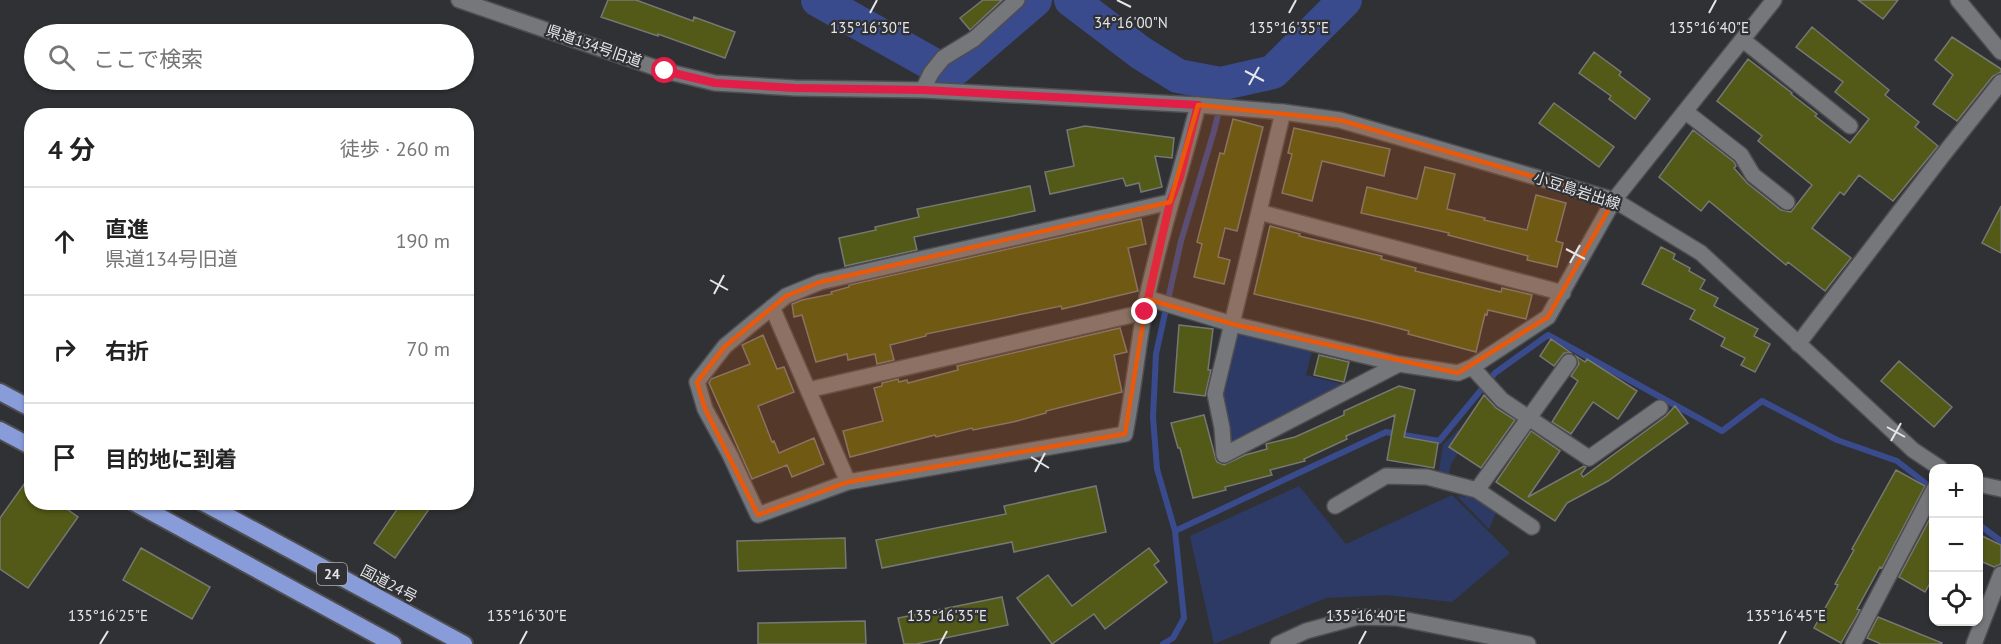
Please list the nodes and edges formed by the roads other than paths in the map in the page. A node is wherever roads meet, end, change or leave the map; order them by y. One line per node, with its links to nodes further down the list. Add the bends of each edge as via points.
1 (459, 0): 8 (street, 県道134号旧道, via 665,71 715,83)
2 (1017, 0): 8 (street, via 974,39 943,58)
3 (1774, 0): 5 (street)
4 (1958, 0): 6 (street)
5 (1743, 40): 11 (street); 12 (street)
6 (2001, 52)
7 (2001, 82): 21 (street)
8 (923, 90): 9 (street, 県道134号旧道)
9 (1198, 105): 10 (street, 小豆島岩出線); 14 (street)
10 (1283, 112): 13 (street, 小豆島岩出線, via 1340,120); 16 (street)
11 (1686, 112): 13 (street); 15 (street, via 1741,155 1753,175)
12 (1850, 126)
13 (1614, 200): 17 (street); 21 (street, 小豆島岩出線, via 1701,253)
14 (1170, 202): 18 (street); 19 (street, via 820,282 786,296)
15 (1787, 202)
16 (1259, 212): 17 (street); 20 (street)
17 (1563, 293): 24 (street, via 1548,317)
18 (1150, 304): 20 (street); 25 (street); 33 (street, via 1125,434)
19 (772, 307): 25 (street); 33 (street, via 725,346 697,382 705,409 758,515)
20 (1232, 324): 23 (street); 23 (street, via 1215,394 1224,455)
21 (1798, 344): 32 (street, 小豆島岩出線, via 1913,450)
22 (1569, 362): 29 (street)
23 (1399, 364): 24 (street)
24 (1482, 378): 29 (street, via 1502,400)
25 (808, 390): 33 (street)
26 (0, 392): 27 (highway)
27 (24, 405)
28 (1660, 408): 29 (street, via 1589,458)
29 (1529, 418): 36 (street)
30 (0, 430): 31 (highway)
31 (24, 443)
32 (1934, 464)
33 (848, 482)
34 (1983, 485): 35 (street)
35 (2001, 489)
36 (1477, 490): 38 (street, via 1427,477 1386,477); 41 (street)
37 (1929, 499): 47 (street)
38 (1335, 506)
39 (148, 510): 43 (highway, 24)
40 (217, 510): 44 (highway, 国道24号 / 24)
41 (1533, 527)
42 (2001, 574): 48 (street)
43 (393, 644)
44 (464, 644)
45 (1278, 644): 46 (street, via 1306,631 1358,617 1397,618)
46 (1528, 644)
47 (1853, 644)
48 (1974, 644)

